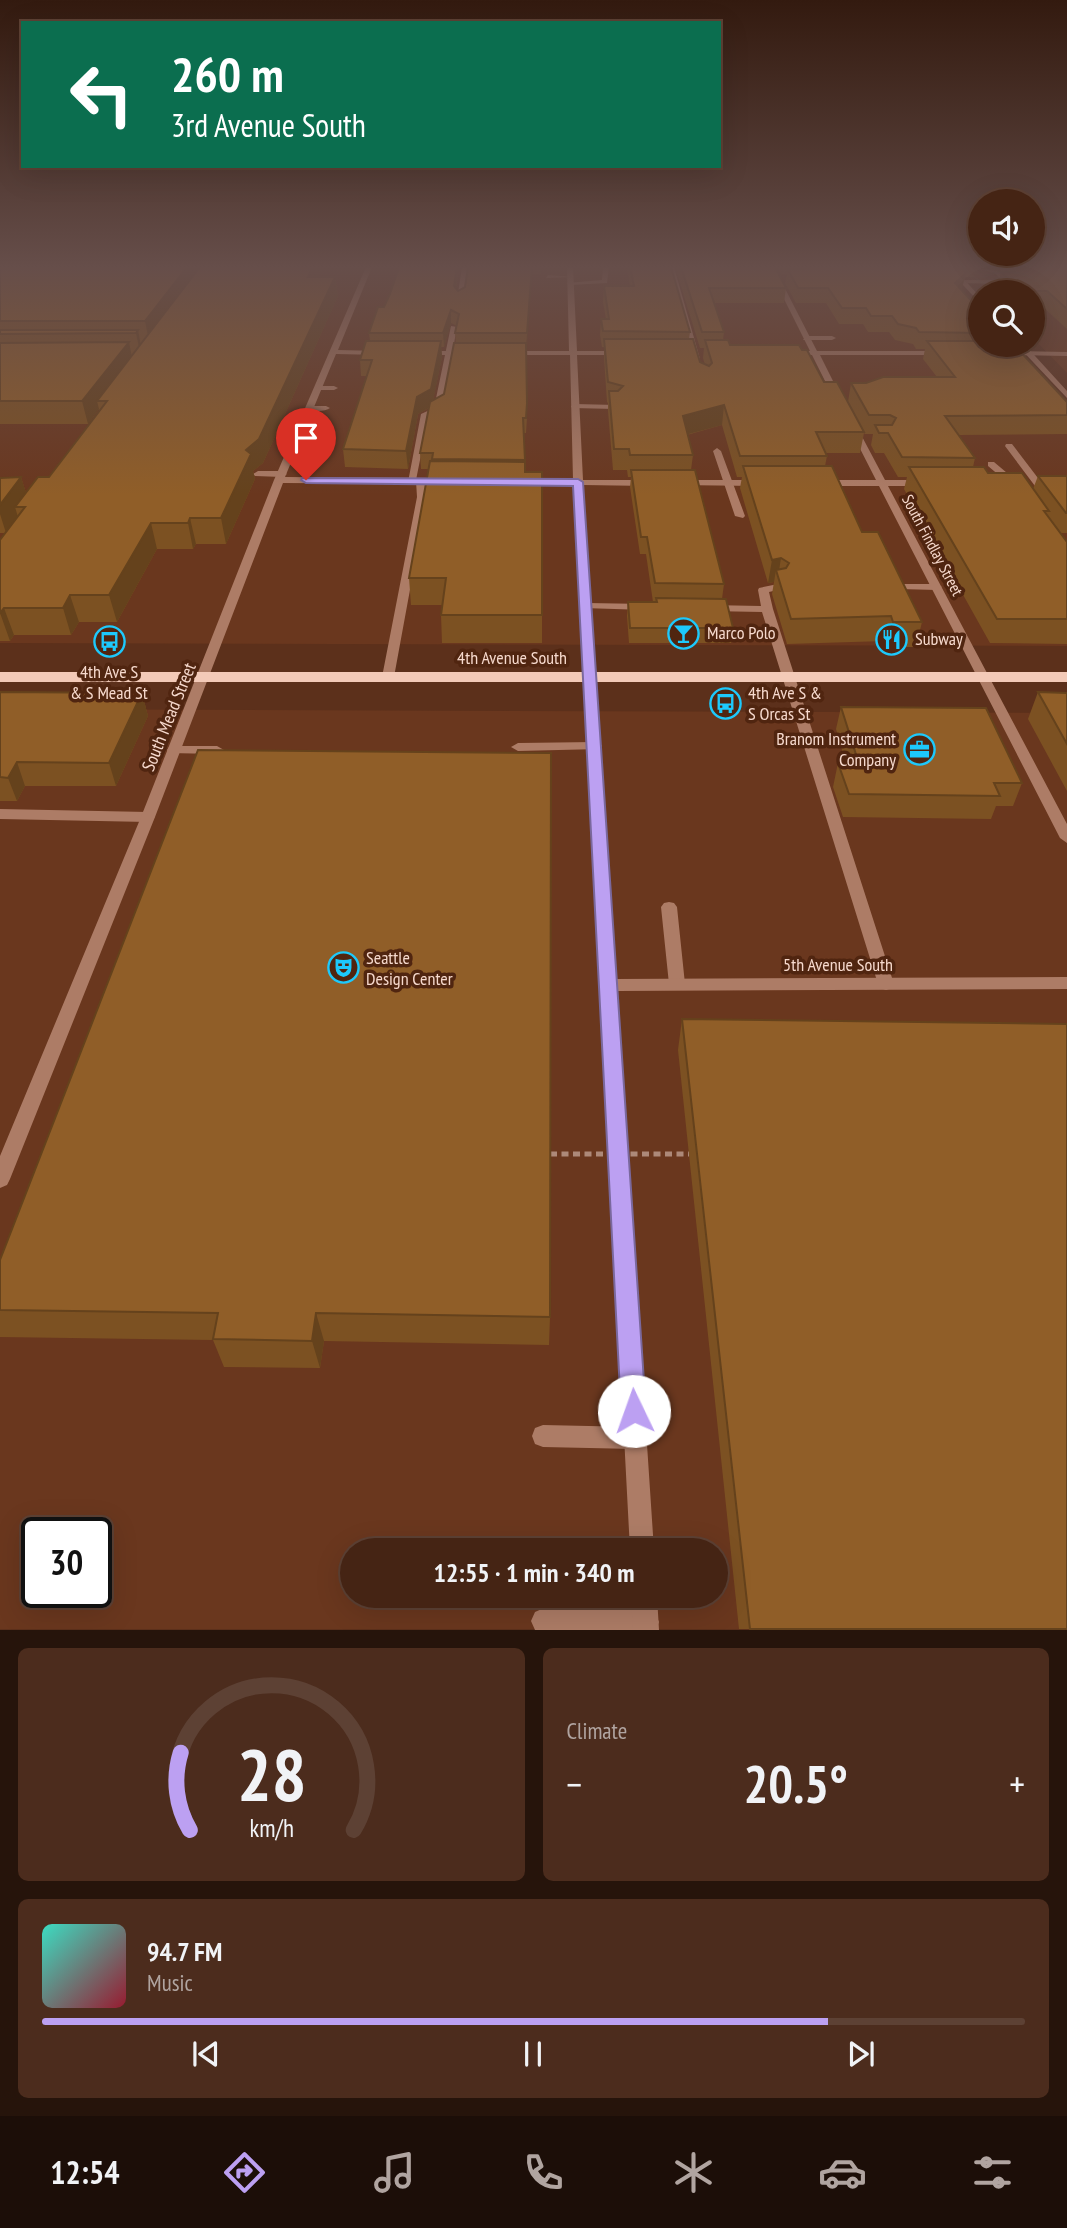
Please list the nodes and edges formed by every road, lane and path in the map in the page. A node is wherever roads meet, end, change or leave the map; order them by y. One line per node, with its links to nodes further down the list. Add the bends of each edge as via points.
1 (338, 343): 6 (street, South Mead Street)
2 (450, 343): 9 (street)
3 (573, 343): 12 (street)
4 (693, 343): 15 (street)
5 (809, 343): 18 (street, South Findlay Street)
6 (334, 352): 7 (street); 24 (street, South Mead Street)
7 (385, 352)
8 (410, 353): 9 (street)
9 (448, 353): 10 (street); 42 (street, via 438,409 425,414)
10 (476, 353)
11 (503, 353): 12 (street)
12 (573, 353): 13 (street); 27 (street)
13 (628, 353)
14 (683, 353): 15 (street)
15 (696, 353): 16 (street); 23 (street)
16 (709, 353)
17 (788, 353): 18 (street)
18 (814, 353): 19 (street); 33 (street, South Findlay Street)
19 (952, 353)
20 (1045, 354): 21 (street)
21 (1067, 354)
22 (1031, 357): 26 (street)
23 (699, 362)
24 (319, 388): 25 (street); 29 (street, South Mead Street)
25 (334, 388)
26 (1067, 396)
27 (575, 407): 28 (street); 45 (street)
28 (616, 407)
29 (310, 408): 30 (street); 31 (street, South Mead Street)
30 (326, 408)
31 (300, 430): 32 (street); 37 (street, South Mead Street)
32 (316, 430)
33 (860, 440): 34 (street); 51 (street, South Findlay Street)
34 (873, 440)
35 (1009, 446): 54 (street, via 1042,484)
36 (717, 451): 48 (street)
37 (290, 454): 38 (street); 41 (street, South Mead Street)
38 (308, 455)
39 (991, 464): 54 (street)
40 (258, 474): 41 (street)
41 (281, 477): 42 (street); 65 (street, South Mead Street)
42 (416, 481): 43 (street); 66 (street, via 422,497)
43 (460, 481)
44 (513, 482): 45 (street)
45 (578, 482): 46 (street); 60 (street)
46 (661, 483)
47 (675, 483): 48 (street)
48 (730, 483): 49 (street); 56 (street)
49 (772, 483)
50 (813, 483): 51 (street)
51 (883, 483): 52 (street); 59 (street, South Findlay Street)
52 (936, 483)
53 (1002, 484): 54 (street)
54 (1015, 484): 55 (street)
55 (1023, 495)
56 (740, 516)
57 (778, 587): 63 (street, via 763,590)
58 (903, 587): 59 (street)
59 (937, 587): 68 (street, South Findlay Street)
60 (587, 606): 61 (street); 67 (street)
61 (656, 607)
62 (697, 607): 63 (street)
63 (767, 609): 70 (street)
64 (0, 677): 65 (main road, 4th Avenue South)
65 (204, 677): 66 (main road, 4th Avenue South); 73 (street, South Mead Street)
66 (388, 677): 67 (main road, 4th Avenue South)
67 (591, 677): 70 (main road, 4th Avenue South); 71 (street)
68 (985, 677): 69 (main road, 4th Avenue South); 70 (main road, 4th Avenue South); 77 (street, South Findlay Street)
69 (1067, 677)
70 (788, 678): 81 (street)
71 (595, 746): 72 (street); 82 (street)
72 (518, 747)
73 (174, 750): 74 (street); 76 (street, South Mead Street)
74 (225, 750)
75 (0, 814): 76 (street)
76 (148, 817): 85 (street, South Mead Street)
77 (1067, 838)
78 (669, 907): 80 (street)
79 (1067, 983): 81 (street, 5th Avenue South)
80 (677, 984): 81 (street, 5th Avenue South); 82 (street, 5th Avenue South)
81 (886, 984)
82 (608, 985): 87 (street)
83 (550, 1153): 84 (path, bridge)
84 (689, 1153)
85 (0, 1179)
86 (543, 1436): 87 (street)
87 (635, 1438): 88 (street)
88 (641, 1538)
89 (645, 1608): 91 (street)
90 (544, 1621): 91 (street)
91 (646, 1626)

